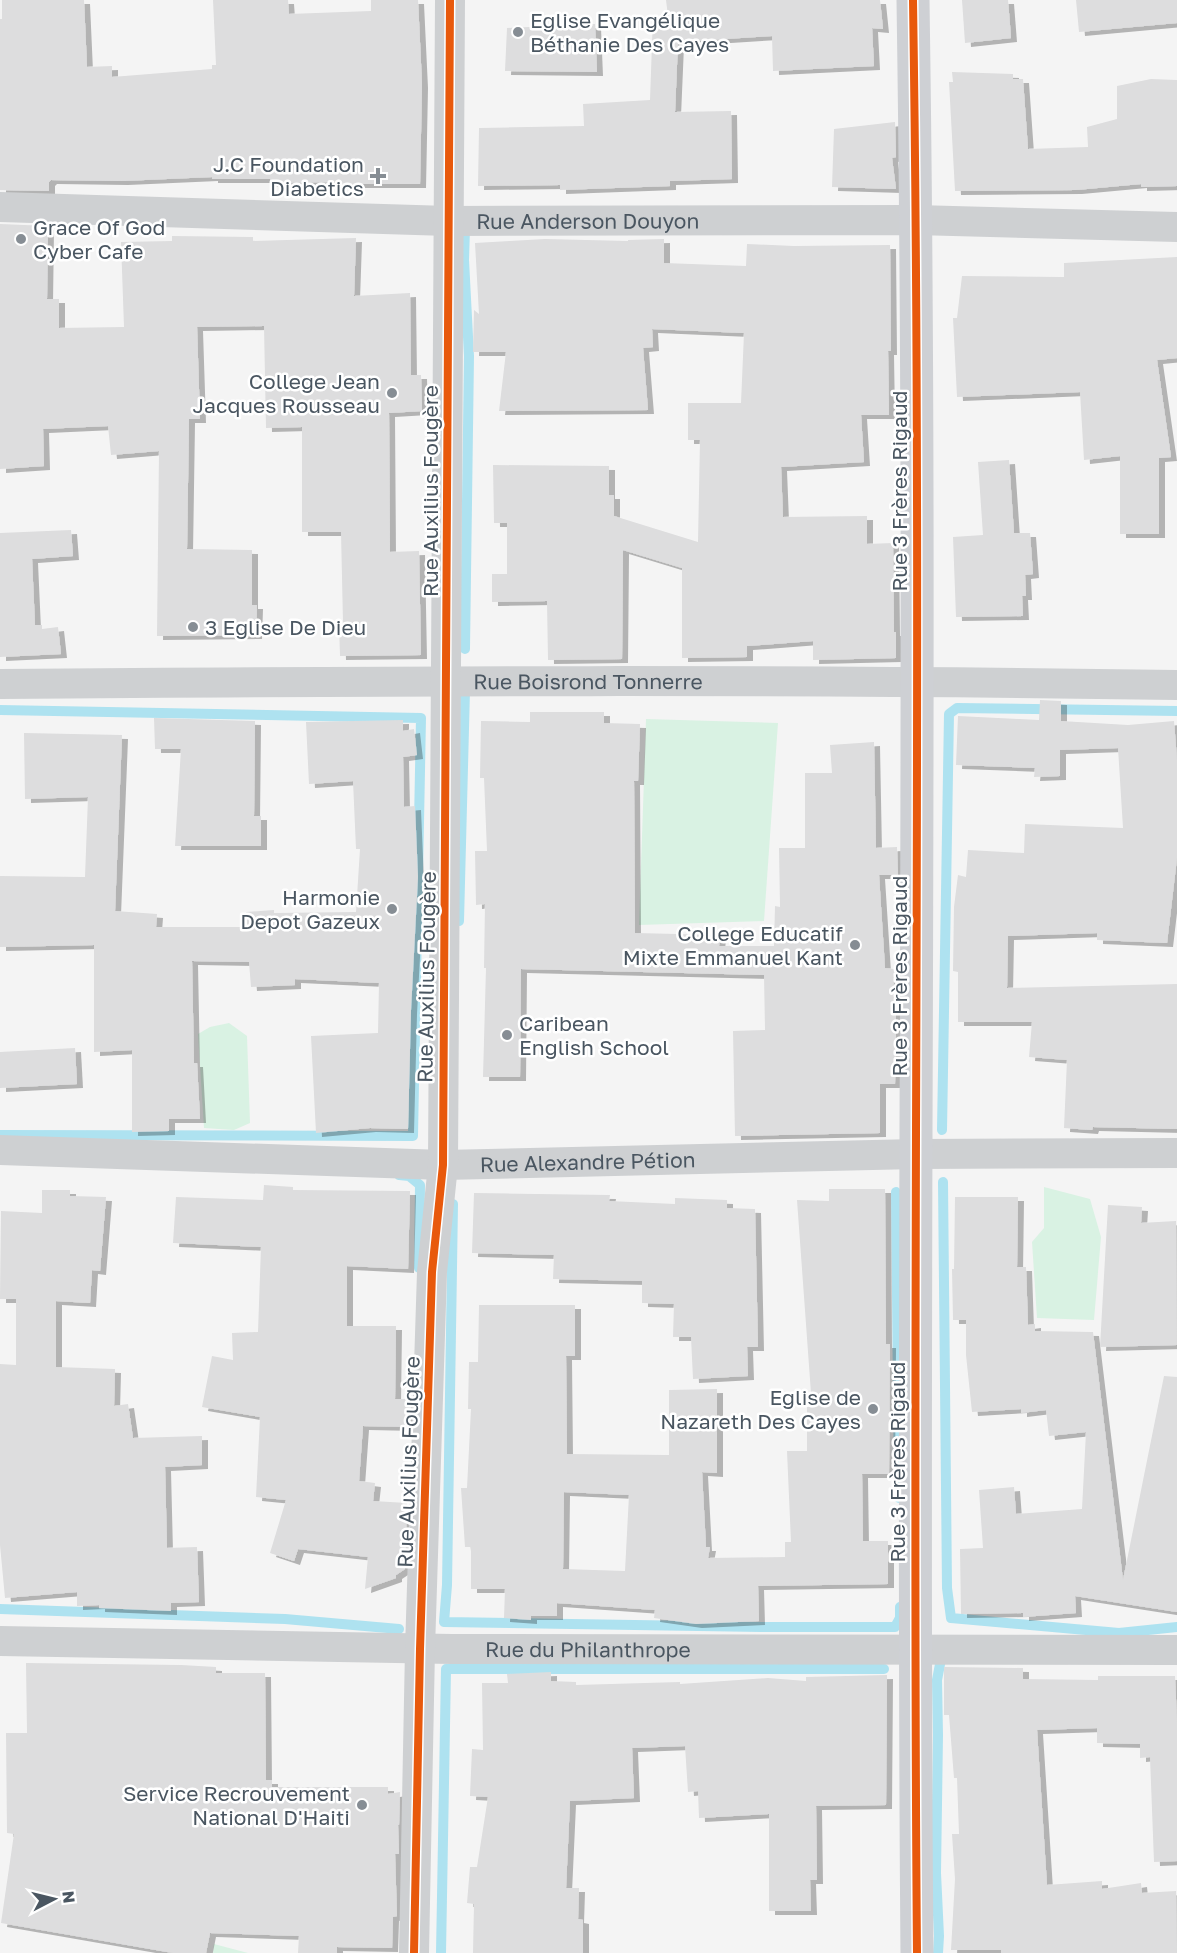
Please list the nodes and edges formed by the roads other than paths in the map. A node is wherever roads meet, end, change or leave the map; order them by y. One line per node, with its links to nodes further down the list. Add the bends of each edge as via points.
1 (450, 0): 5 (street, Rue Auxilius Fougère)
2 (913, 0): 4 (street, Rue 3 Frères Rigaud)
3 (0, 207): 5 (street, Rue Anderson Douyon)
4 (916, 220): 5 (street, Rue Anderson Douyon); 6 (street, Rue Anderson Douyon); 8 (street, Rue 3 Frères Rigaud)
5 (448, 221): 7 (street, Rue Auxilius Fougère)
6 (1177, 227)
7 (447, 680): 8 (street, Rue Boisrond Tonnerre); 9 (street, Rue Boisrond Tonnerre); 14 (street, Rue Auxilius Fougère)
8 (918, 681): 10 (street, Rue Boisrond Tonnerre); 13 (street, Rue 3 Frères Rigaud)
9 (0, 684)
10 (1177, 685)
11 (0, 1150): 14 (street, Rue Alexandre Pétion)
12 (1177, 1153): 13 (street, Rue Alexandre Pétion)
13 (917, 1154): 14 (street, Rue Alexandre Pétion); 17 (street, Rue 3 Frères Rigaud)
14 (443, 1165): 16 (street, Rue Auxilius Fougère, via 432,1272)
15 (0, 1641): 16 (street, Rue du Philanthrope)
16 (420, 1649): 17 (street, Rue du Philanthrope); 19 (street, Rue Auxilius Fougère)
17 (914, 1650): 18 (street, Rue du Philanthrope); 20 (street, Rue 3 Frères Rigaud)
18 (1177, 1650)
19 (414, 1953)
20 (917, 1953)

